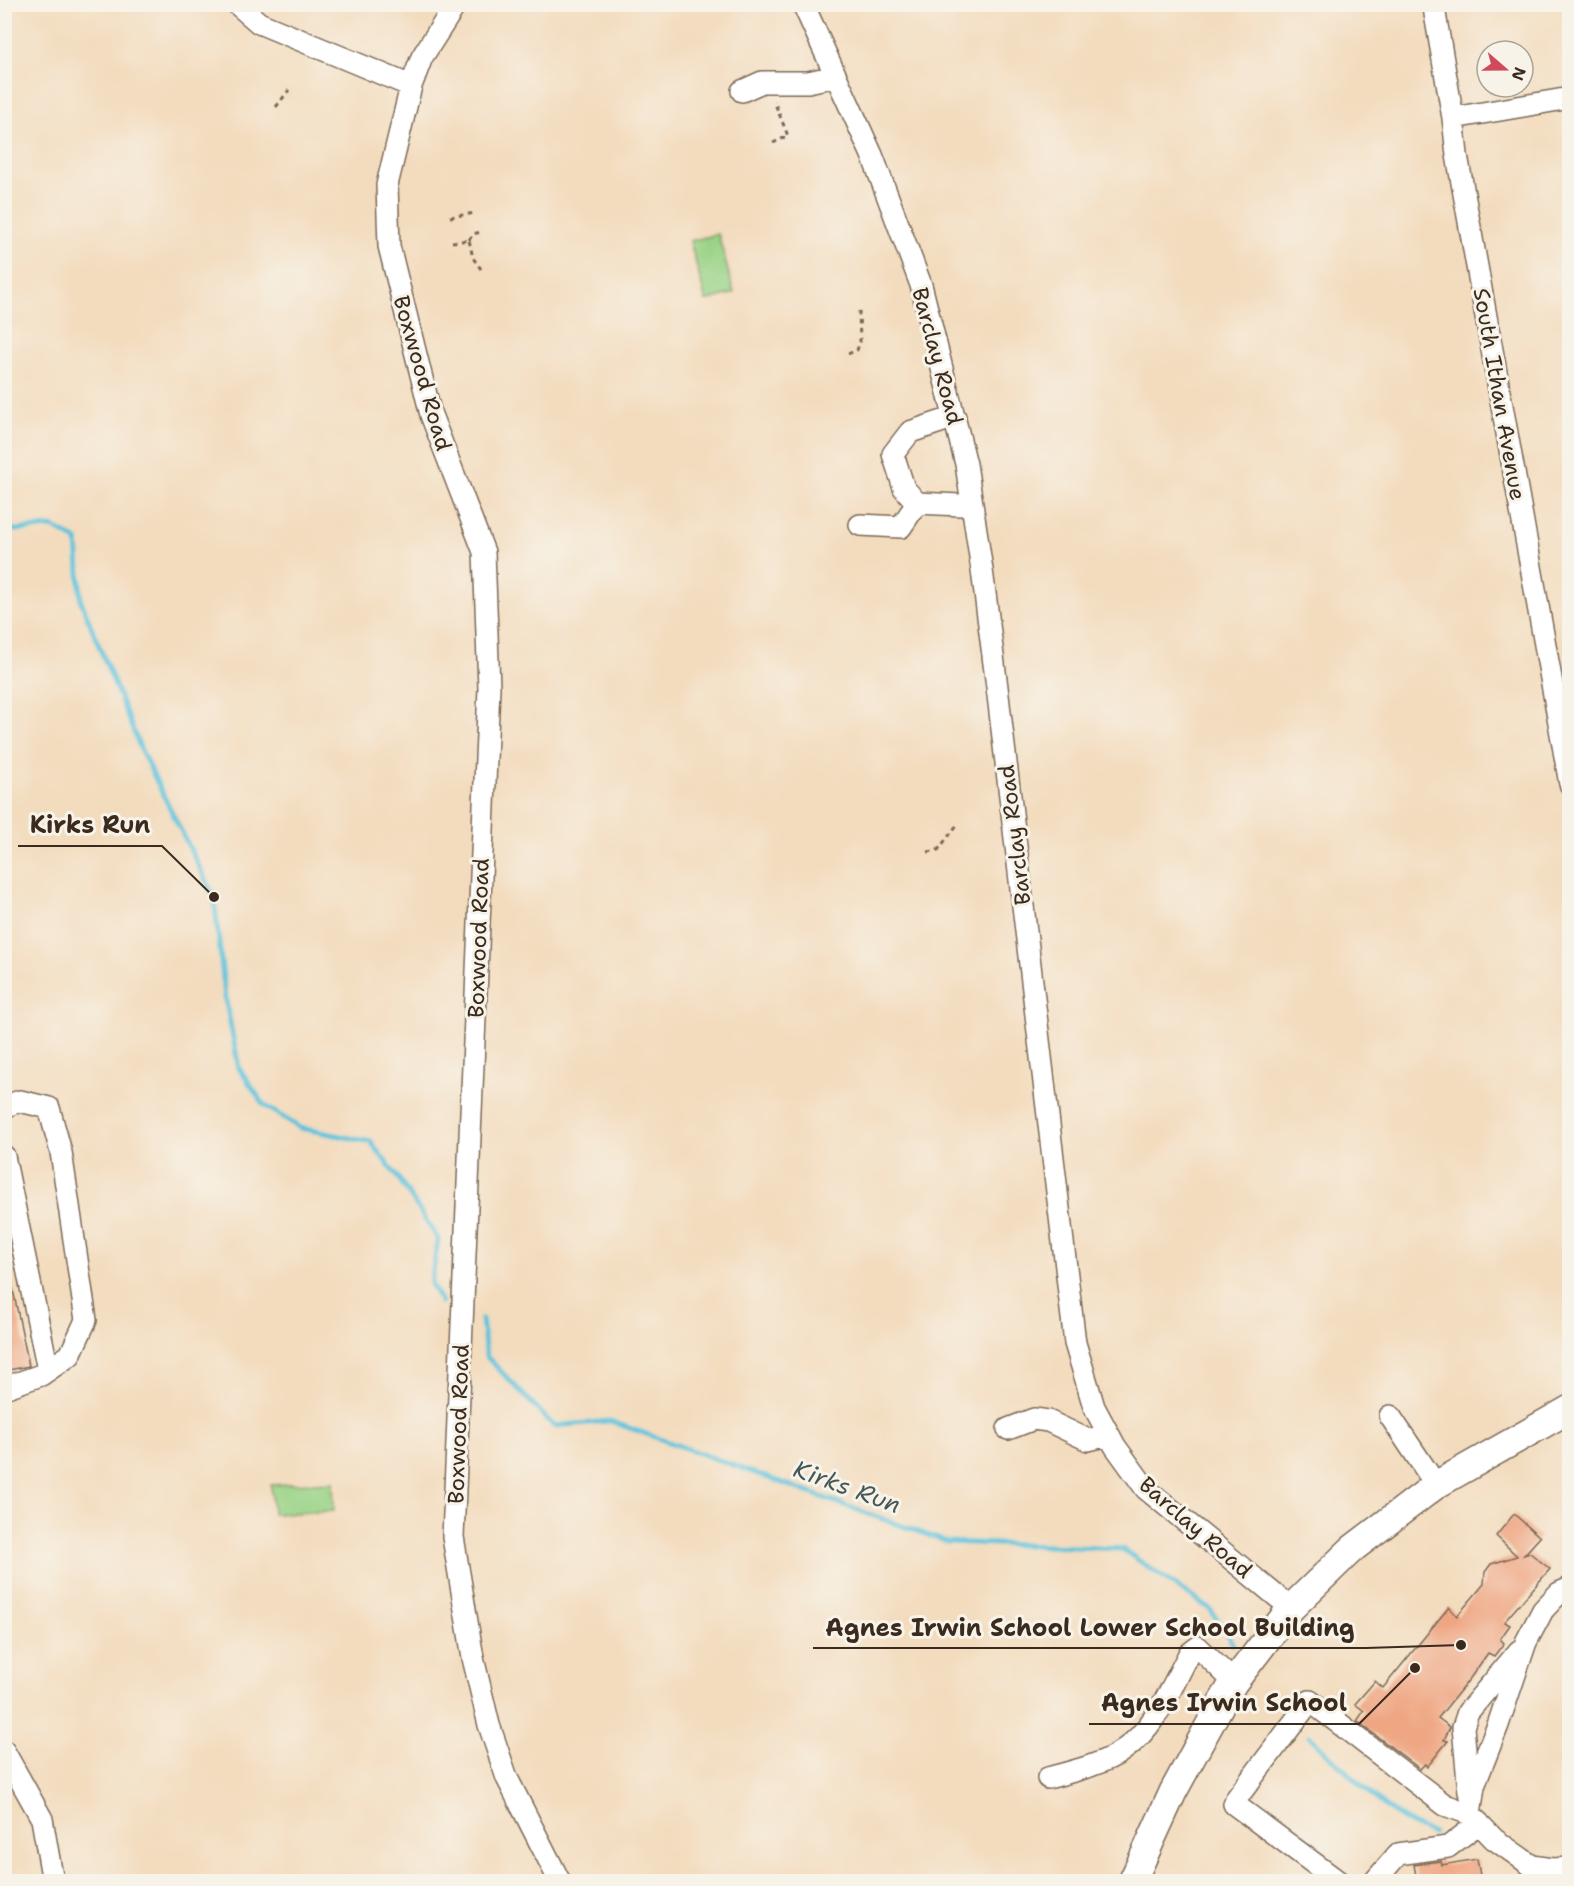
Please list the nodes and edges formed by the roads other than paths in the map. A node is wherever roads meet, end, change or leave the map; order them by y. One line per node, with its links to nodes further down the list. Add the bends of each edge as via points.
1 (237, 4): 6 (street, via 259,22)
2 (456, 4): 6 (street, Boxwood Road, via 422,57)
3 (803, 4): 5 (street, Barclay Road)
4 (1431, 4): 9 (street, South Ithan Avenue)
5 (836, 76): 7 (street, via 808,82 762,82); 10 (street, Barclay Road, via 872,155 921,285)
6 (411, 86): 33 (street, Boxwood Road, via 387,185 389,246 431,416 484,552 489,688 453,1537 473,1658 489,1725 507,1778)
7 (742, 91)
8 (1569, 98): 9 (street)
9 (1454, 118): 14 (street, South Ithan Avenue, via 1457,155)
10 (955, 417): 11 (street, via 910,432 893,454 904,488); 12 (street, Barclay Road)
11 (917, 503): 12 (street); 13 (street, via 901,527)
12 (972, 503): 22 (street, Barclay Road, via 1075,1343 1094,1407)
13 (860, 525)
14 (1569, 784)
15 (4, 1109): 17 (street, via 20,1101 49,1108 61,1152 86,1320 69,1355)
16 (4, 1156): 17 (street)
17 (48, 1370): 18 (street)
18 (4, 1388)
19 (1569, 1409): 23 (main road)
20 (1390, 1416): 23 (street)
21 (1008, 1429): 22 (street, via 1034,1419 1048,1421 1089,1440)
22 (1109, 1434): 25 (street, Barclay Road, via 1146,1489)
23 (1436, 1485): 25 (main road, via 1352,1550)
24 (1569, 1588): 26 (street, via 1543,1610)
25 (1291, 1608): 27 (main road)
26 (1526, 1642): 30 (street, via 1474,1786); 30 (street, via 1468,1712 1463,1727)
27 (1234, 1682): 29 (street, via 1198,1647 1189,1654 1150,1725 1122,1752); 34 (main road, via 1173,1792)
28 (4, 1751): 32 (street, via 42,1819)
29 (1048, 1778)
30 (1475, 1819): 31 (street, via 1494,1839 1532,1866); 35 (street, via 1445,1805 1310,1701 1234,1804); 36 (street, via 1448,1847 1398,1854)
31 (1569, 1868)
32 (53, 1881)
33 (560, 1881)
34 (1132, 1881)
35 (1339, 1881)
36 (1374, 1881)

